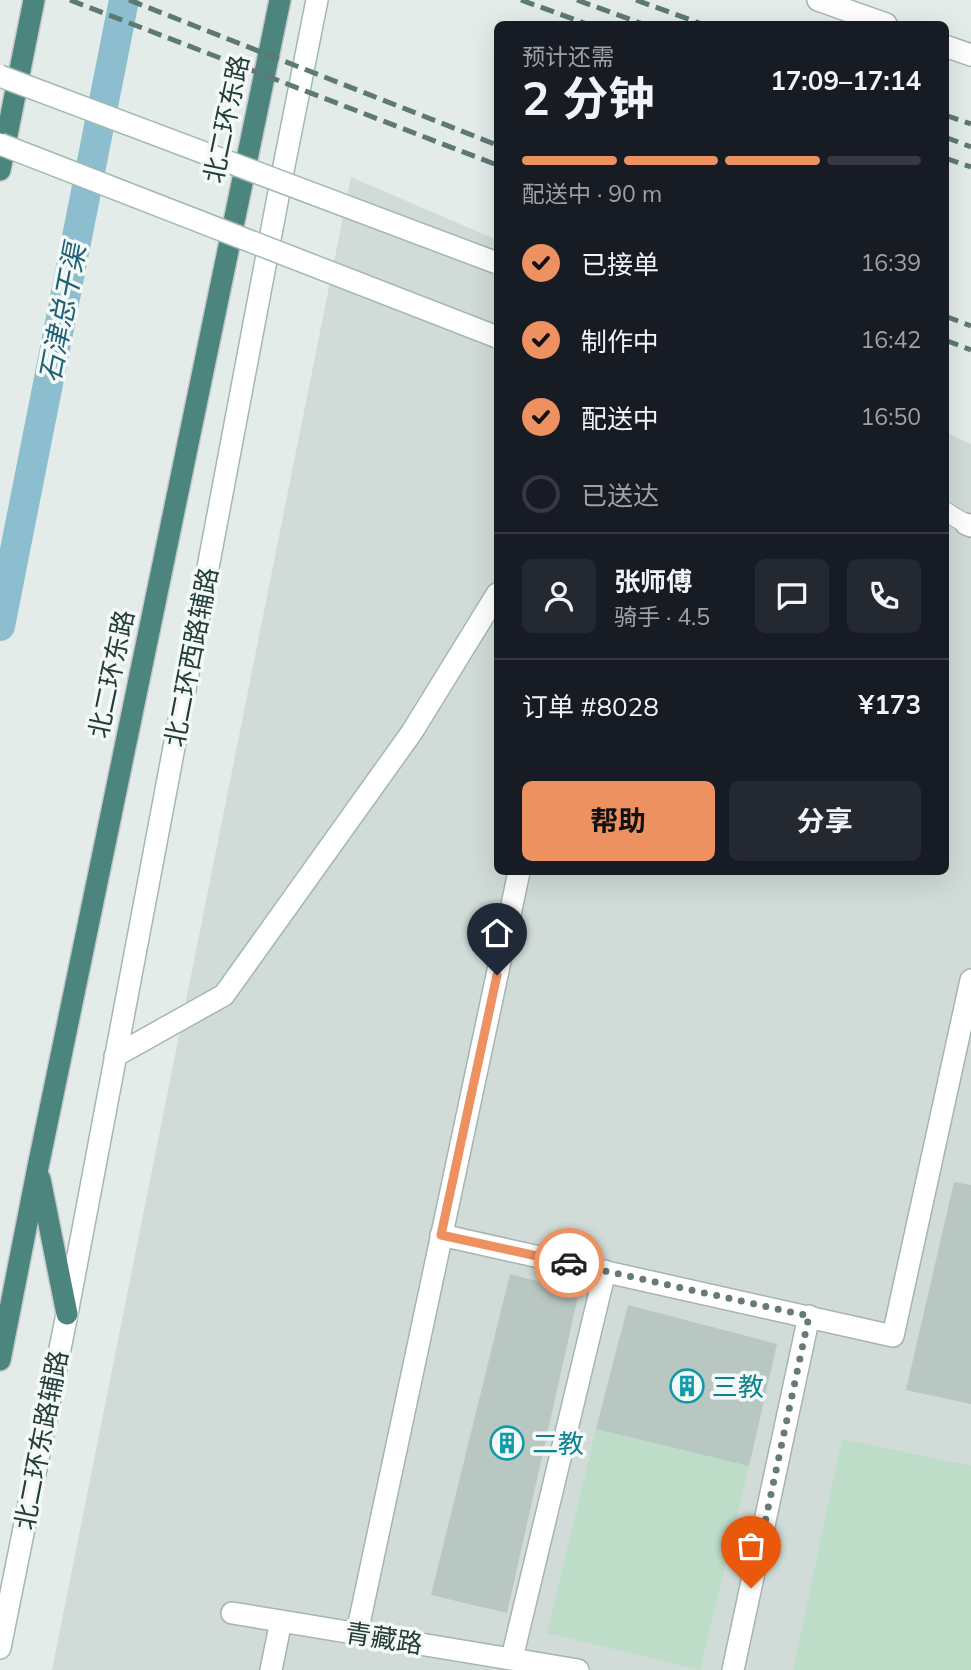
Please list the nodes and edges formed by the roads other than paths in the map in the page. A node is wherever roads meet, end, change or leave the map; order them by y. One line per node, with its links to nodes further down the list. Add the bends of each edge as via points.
1 (34, 0): 10 (highway)
2 (280, 0): 19 (highway, 北二环东路)
3 (317, 0): 18 (main road, 北二环西路辅路)
4 (818, 0): 5 (main road)
5 (878, 21)
6 (949, 47): 7 (main road)
7 (971, 55)
8 (0, 76): 11 (main road, bridge)
9 (0, 144): 12 (main road, bridge)
10 (0, 170)
11 (494, 263)
12 (494, 336)
13 (949, 516): 14 (lane)
14 (968, 525)
15 (494, 599): 18 (main road, via 412,732 224,995)
16 (518, 875): 20 (main road)
17 (971, 980): 23 (main road, via 893,1336)
18 (115, 1056): 22 (main road, 北二环西路辅路)
19 (38, 1167): 22 (highway); 24 (highway, 北二环东路)
20 (441, 1235): 21 (main road); 27 (main road)
21 (605, 1271): 23 (main road); 29 (main road)
22 (66, 1314): 28 (main road, 北二环东路辅路)
23 (809, 1316): 33 (main road)
24 (0, 1360)
25 (232, 1613): 26 (main road, 青藏路)
26 (281, 1620): 27 (main road, 青藏路); 31 (main road)
27 (356, 1633): 29 (main road, 青藏路)
28 (0, 1648)
29 (512, 1658): 30 (main road, 青藏路)
30 (537, 1666): 32 (main road, 青藏路)
31 (271, 1670)
32 (578, 1670)
33 (733, 1670)

